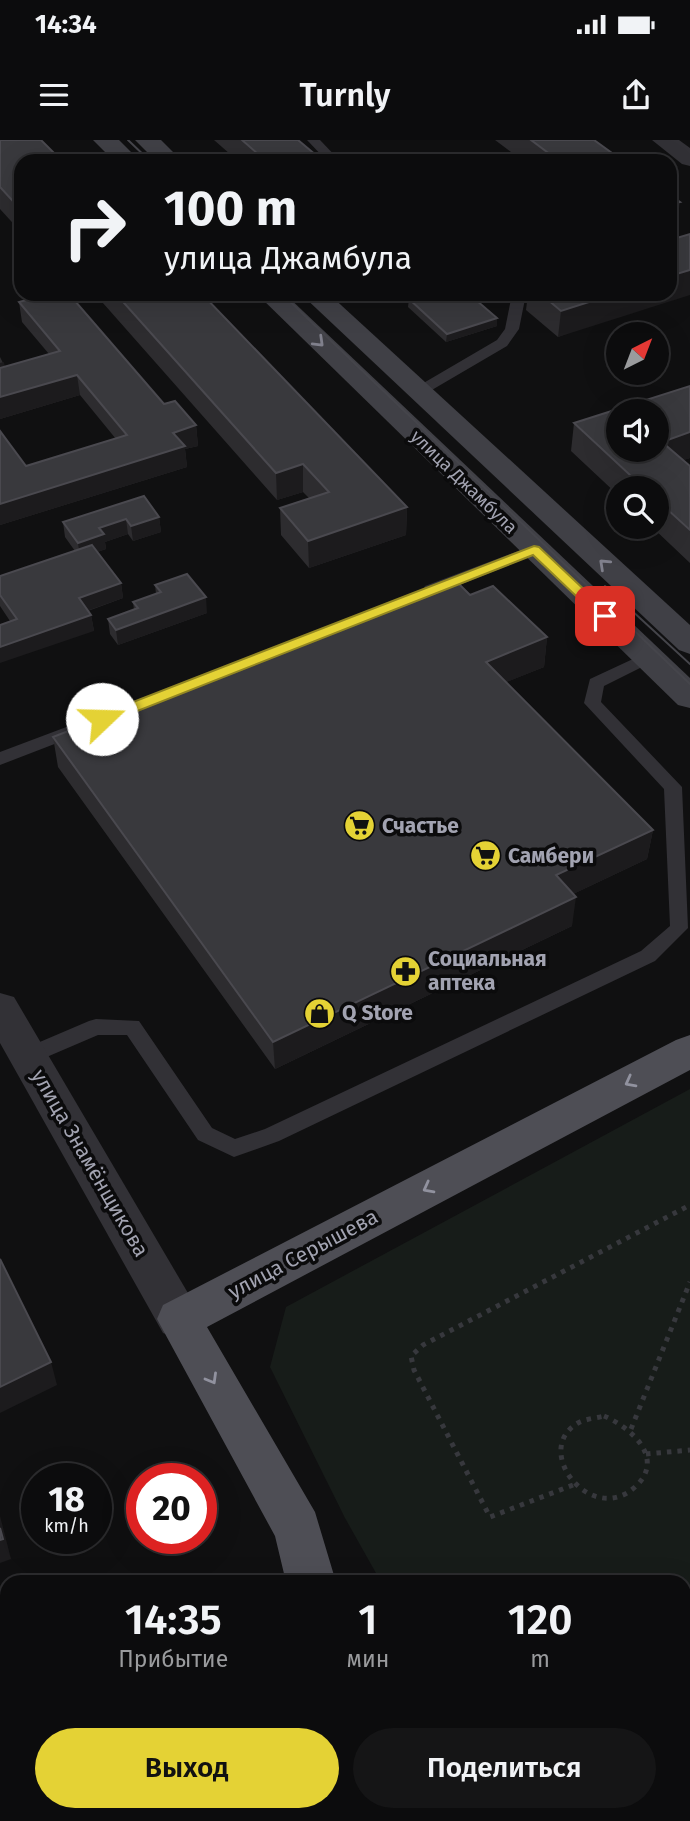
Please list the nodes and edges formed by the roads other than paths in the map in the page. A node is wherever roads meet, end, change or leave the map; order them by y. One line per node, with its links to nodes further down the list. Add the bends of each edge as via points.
1 (104, 140): 5 (street)
2 (147, 140): 6 (street)
3 (313, 140): 7 (lane)
4 (664, 140): 8 (street)
5 (120, 154)
6 (162, 154)
7 (327, 154)
8 (690, 159)
9 (277, 301): 13 (street, улица Джамбула, one-way to 13)
10 (322, 301): 12 (street, улица Джамбула)
11 (518, 301): 12 (lane, via 512,328 502,343)
12 (420, 391): 15 (street, улица Джамбула, one-way to 12)
13 (534, 550): 14 (lane); 16 (street, улица Джамбула)
14 (417, 596)
15 (690, 643)
16 (648, 657): 17 (street, улица Джамбула); 22 (lane, via 596,683 592,703 673,787 679,928 648,956 272,1135 234,1148 205,1134 132,1027 96,1027)
17 (690, 698)
18 (91, 724): 19 (lane)
19 (0, 759)
20 (0, 1008): 22 (street, улица Знамёнщикова)
21 (690, 1051): 23 (main road, улица Серышева, one-way to 23)
22 (28, 1056): 23 (street, улица Знамёнщикова)
23 (179, 1319): 24 (main road, one-way to 24)
24 (298, 1529): 25 (main road); 26 (main road)
25 (309, 1575)
26 (327, 1575)

